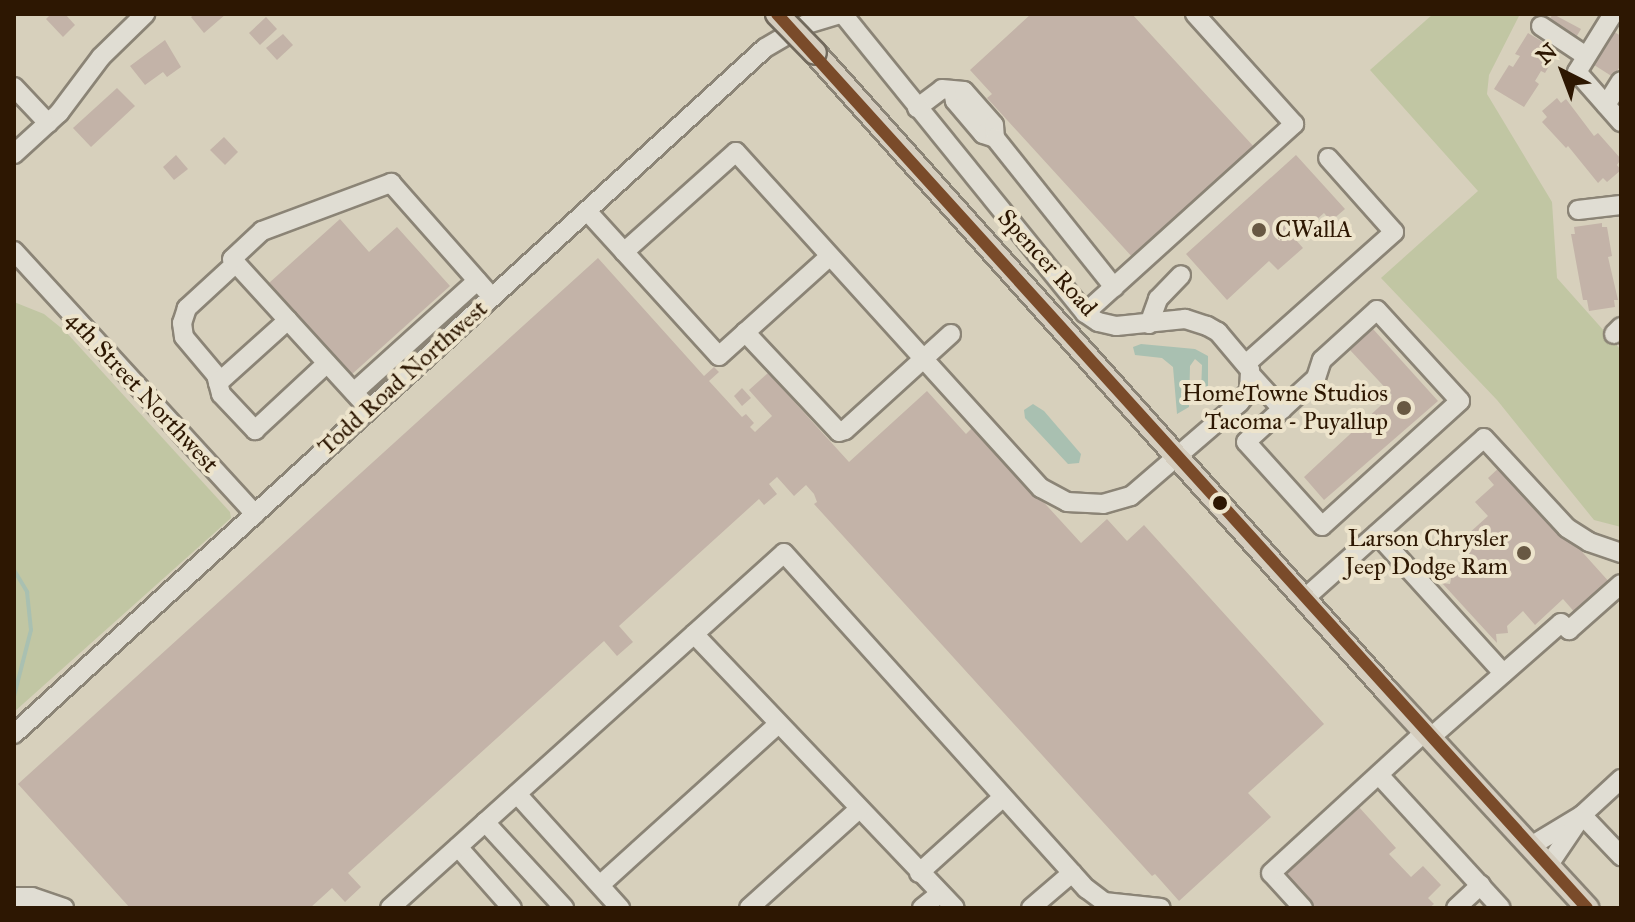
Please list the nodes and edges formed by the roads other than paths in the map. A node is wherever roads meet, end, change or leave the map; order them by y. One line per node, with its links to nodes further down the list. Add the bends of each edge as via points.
1 (145, 14): 13 (street, via 101,57)
2 (777, 14): 39 (main road, bridge)
3 (842, 14): 11 (street, Spencer Road); 18 (street, Todd Road Northwest, via 797,29 765,48)
4 (1195, 14): 25 (street, via 1294,124)
5 (1613, 14): 7 (street)
6 (1541, 26): 7 (street)
7 (1586, 56): 10 (street, via 1577,72)
8 (1621, 81): 10 (street)
9 (14, 87): 13 (street)
10 (1606, 105): 12 (street)
11 (917, 108): 25 (street, via 938,91 953,91 955,101 983,134 995,138); 27 (street, Spencer Road)
12 (1621, 122)
13 (48, 123): 14 (street)
14 (14, 154)
15 (1328, 158): 34 (street, via 1394,232)
16 (1621, 205): 17 (street)
17 (1578, 210)
18 (587, 211): 20 (street); 26 (street, Todd Road Northwest)
19 (14, 251): 40 (street, 4th Street Northwest)
20 (624, 252): 21 (street, via 736,152); 30 (street, via 719,356)
21 (830, 256): 30 (street); 32 (street)
22 (236, 263): 24 (street, via 232,259 271,226 391,183); 28 (street); 35 (street, via 187,308 182,323 187,342)
23 (1181, 275): 29 (street, via 1158,299)
24 (477, 281): 26 (street); 36 (street)
25 (1114, 287): 27 (street)
26 (492, 297): 37 (street, Todd Road Northwest)
27 (1085, 313): 29 (street, Spencer Road, via 1108,325)
28 (288, 320): 33 (street); 35 (street)
29 (1149, 324): 34 (street, Spencer Road, via 1185,319 1207,326)
30 (745, 332): 32 (street, via 839,432)
31 (951, 334): 32 (street)
32 (923, 359): 39 (street, via 1057,499 1076,504 1117,501 1144,487)
33 (327, 363): 35 (street, via 255,430 221,394); 36 (street)
34 (1249, 370): 38 (street, Spencer Road); 39 (street, via 1249,391)
35 (218, 383)
36 (354, 392): 37 (street)
37 (369, 409): 40 (street, Todd Road Northwest)
38 (1282, 409): 38 (street, via 1246,442 1322,526 1460,401 1377,310 1322,360 1316,378)
39 (1177, 457): 44 (main road)
40 (255, 514): 48 (street, Todd Road Northwest)
41 (1377, 534): 42 (street, via 1484,438 1567,528); 44 (street); 46 (street)
42 (1621, 554)
43 (1621, 584): 46 (street, via 1569,630 1561,623)
44 (1304, 599): 49 (main road)
45 (694, 634): 47 (street); 52 (street); 53 (street, via 784,553)
46 (1503, 673): 49 (street)
47 (778, 724): 54 (street); 63 (street)
48 (14, 734)
49 (1427, 735): 50 (street); 57 (main road)
50 (1379, 775): 64 (street); 77 (street, via 1271,873)
51 (1621, 779): 55 (street)
52 (517, 794): 56 (street); 63 (street)
53 (1003, 797): 61 (street); 62 (street)
54 (859, 809): 61 (street); 72 (street)
55 (1582, 815): 57 (street); 59 (street); 60 (street)
56 (485, 822): 58 (street); 70 (street)
57 (1531, 846): 60 (main road)
58 (458, 847): 68 (street); 69 (street)
59 (1621, 856)
60 (1552, 870): 80 (main road); 81 (main road)
61 (919, 873): 65 (street)
62 (1072, 873): 75 (street); 76 (street, via 1104,902)
63 (600, 885): 71 (street)
64 (1481, 885): 78 (street); 79 (street)
65 (939, 894): 73 (street); 74 (street)
66 (14, 897): 67 (street)
67 (64, 908)
68 (390, 908)
69 (512, 908)
70 (564, 908)
71 (620, 908)
72 (749, 908)
73 (922, 908)
74 (955, 908)
75 (1031, 908)
76 (1161, 908)
77 (1303, 908)
78 (1456, 908)
79 (1501, 908)
80 (1573, 908)
81 (1587, 908)

